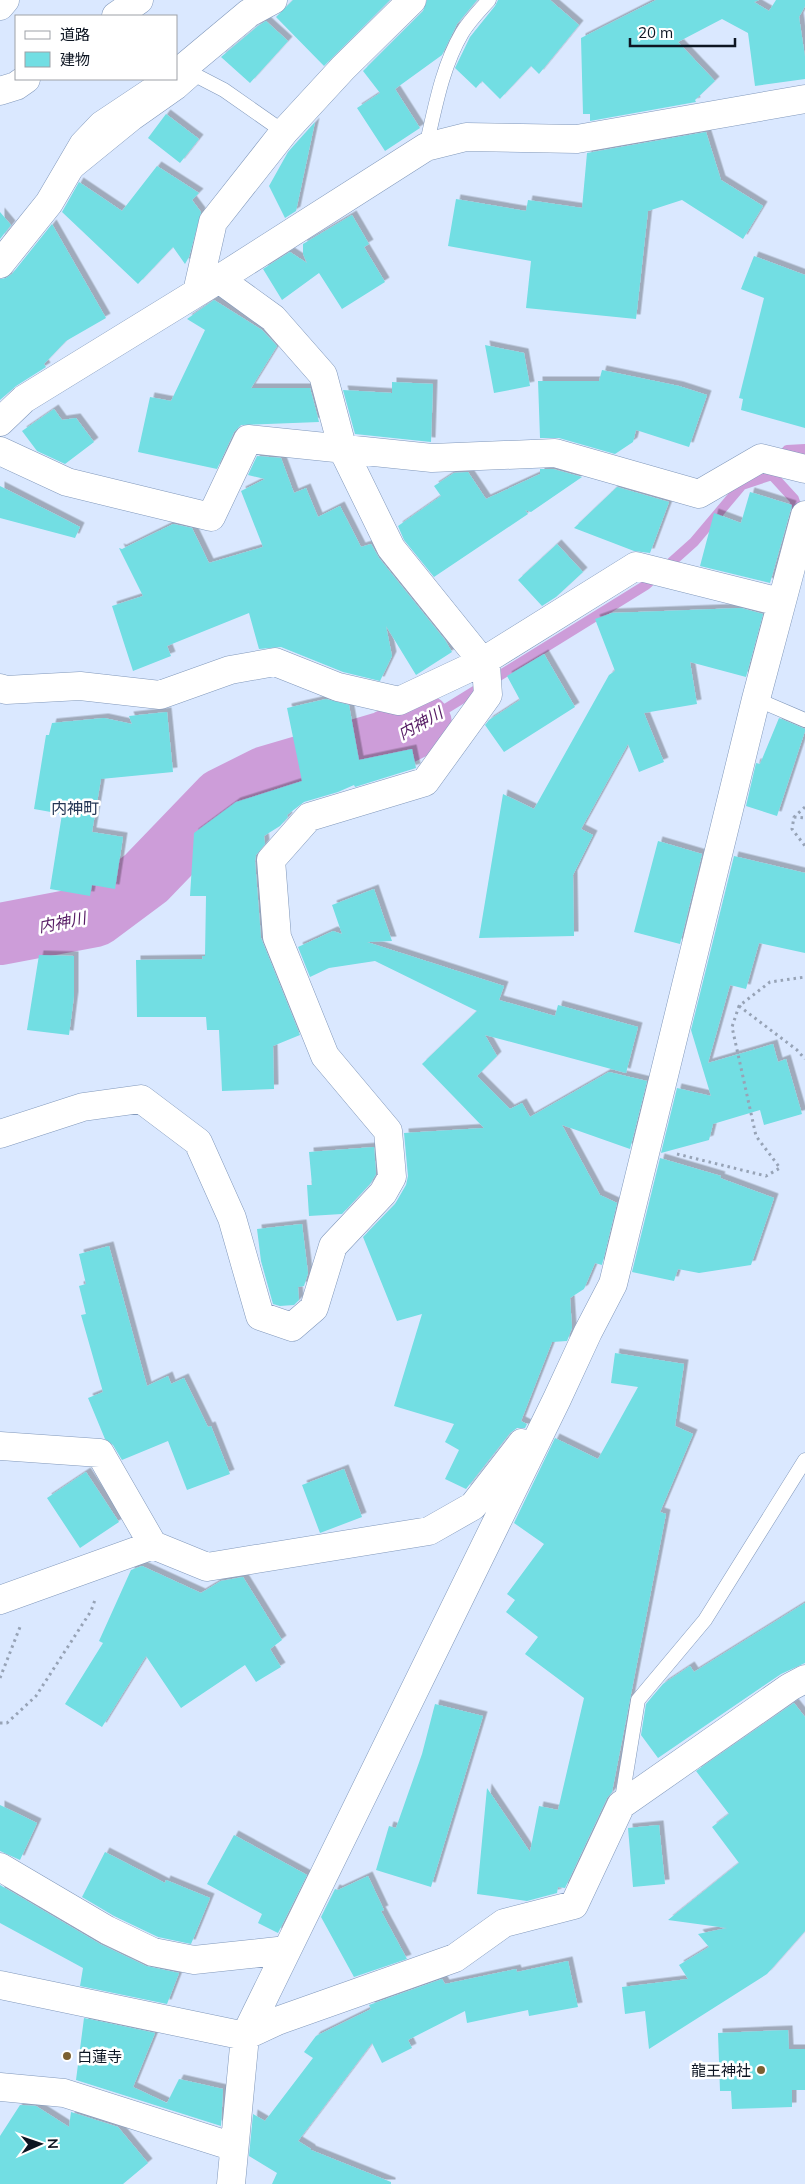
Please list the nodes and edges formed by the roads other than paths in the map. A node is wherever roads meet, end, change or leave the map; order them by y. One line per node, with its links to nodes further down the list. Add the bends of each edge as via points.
1 (5, 0): 6 (street)
2 (139, 0): 7 (street)
3 (273, 0): 8 (street, via 249,13)
4 (412, 0): 13 (street)
5 (489, 0): 14 (lane, via 463,31 452,52)
6 (0, 6)
7 (117, 15)
8 (178, 72)
9 (25, 80): 11 (street)
10 (170, 80): 15 (street, via 102,126 83,145)
11 (0, 92)
12 (805, 99): 14 (street, via 577,139 466,137)
13 (284, 132): 15 (lane, via 224,90 197,76); 17 (street, via 213,222)
14 (426, 147): 17 (street)
15 (64, 179): 16 (street)
16 (0, 264)
17 (208, 285): 18 (street, via 24,399); 19 (street, via 273,318 323,375)
18 (0, 422)
19 (343, 450): 20 (street, via 248,439 212,517 67,482); 21 (street, via 432,458 555,453 699,494 761,458); 24 (street, via 391,548)
20 (0, 451)
21 (803, 469)
22 (805, 515): 23 (street)
23 (780, 602): 24 (street, via 636,566); 26 (street)
24 (485, 673): 25 (street, via 399,701 338,688 275,662 230,670 160,695 80,686); 28 (street, via 488,695 425,782 309,817 271,860 277,937 284,956 325,1056 388,1131 391,1159 392,1177 383,1194 333,1246 314,1308 292,1327 260,1316 232,1218 198,1142 141,1099 83,1106)
25 (0, 688)
26 (756, 699): 27 (lane); 29 (street, via 613,1284)
27 (805, 720)
28 (0, 1134)
29 (557, 1399): 32 (street, via 473,1506 428,1531 207,1567); 37 (street)
30 (0, 1446): 32 (street, via 100,1453)
31 (805, 1460): 35 (lane, via 704,1620 638,1700)
32 (153, 1545): 33 (street)
33 (0, 1600)
34 (805, 1679): 35 (street)
35 (621, 1806): 39 (street, via 574,1906 504,1923 455,1958 277,2021)
36 (0, 1867): 37 (street, via 107,1930 153,1952 194,1960)
37 (287, 1950): 39 (street)
38 (0, 1985): 39 (street)
39 (245, 2036): 41 (street)
40 (0, 2087): 41 (street, via 64,2093)
41 (234, 2147): 42 (street)
42 (231, 2184)

